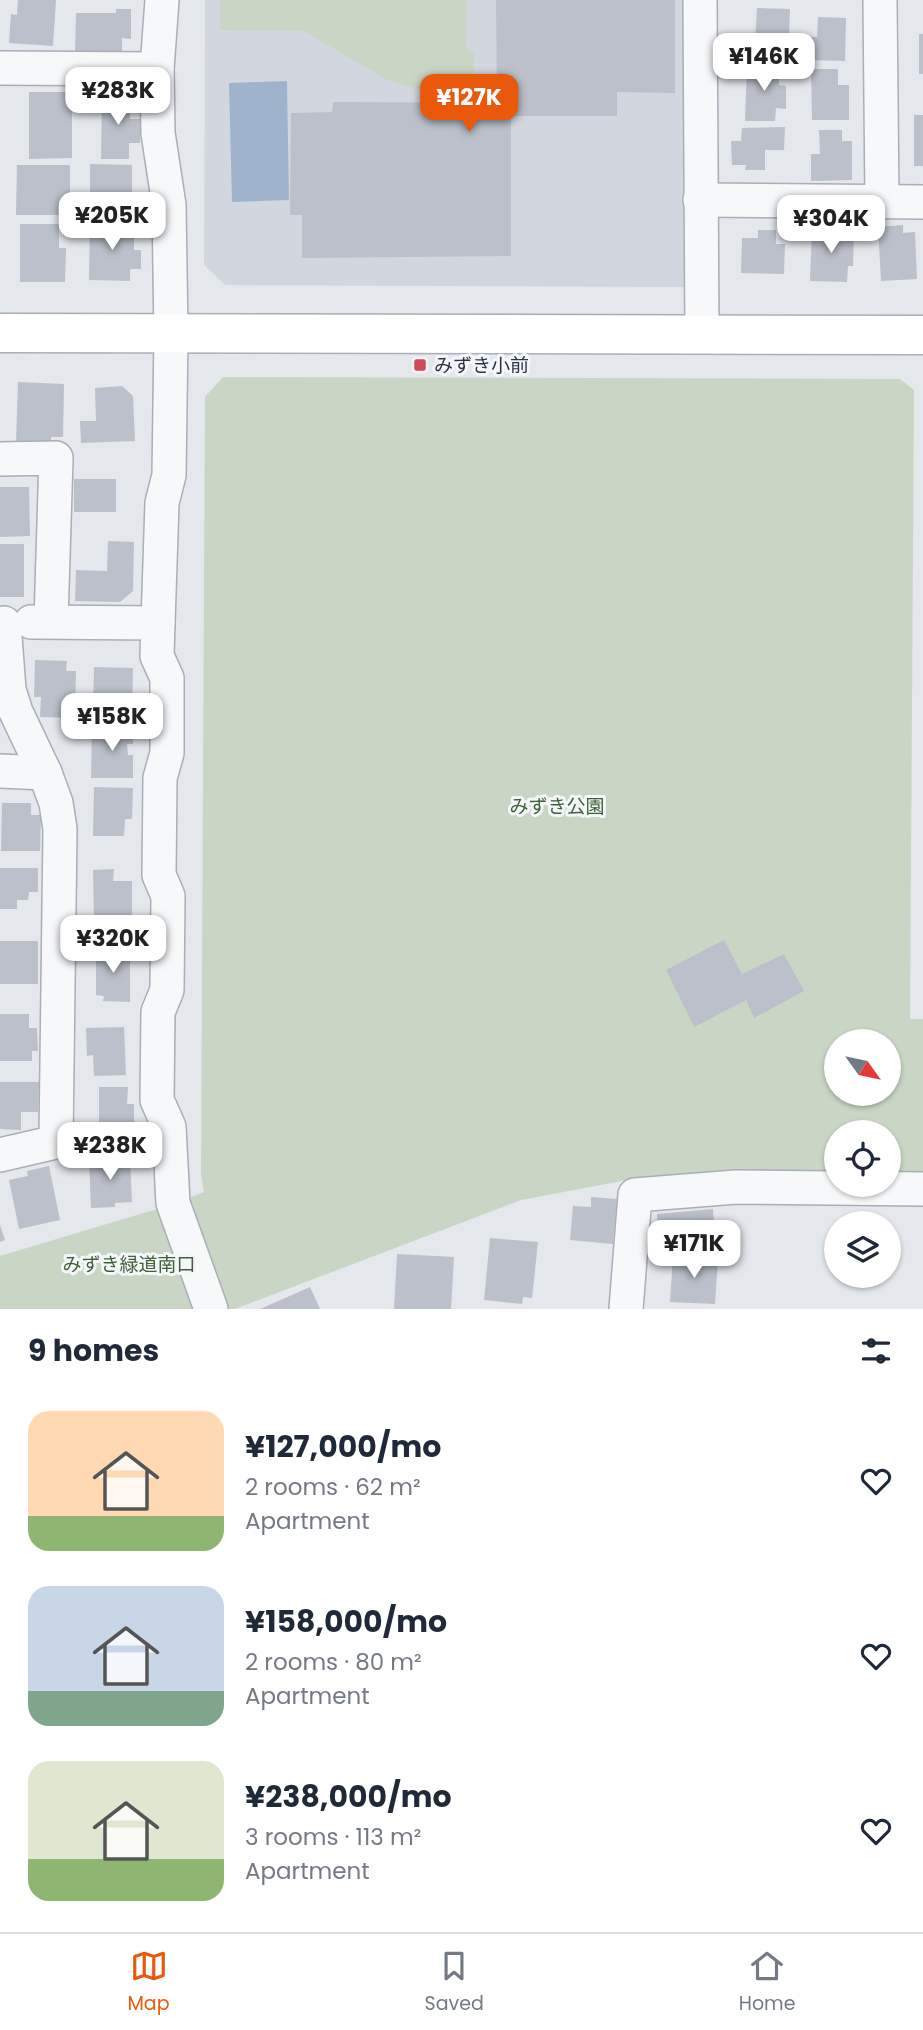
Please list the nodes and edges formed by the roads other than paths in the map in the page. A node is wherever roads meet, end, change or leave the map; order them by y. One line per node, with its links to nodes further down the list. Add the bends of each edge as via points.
1 (162, 0): 5 (street)
2 (700, 0): 6 (street)
3 (880, 0): 7 (street)
4 (0, 68): 5 (street)
5 (157, 69): 10 (street, via 158,133 169,205)
6 (700, 200): 7 (street); 11 (street)
7 (882, 201): 8 (street)
8 (923, 202)
9 (0, 333): 10 (street)
10 (171, 334): 11 (street); 16 (street, via 169,475 162,503)
11 (702, 334): 12 (street)
12 (923, 335)
13 (0, 459): 14 (street, via 56,458)
14 (51, 621): 15 (street); 16 (street)
15 (2, 623): 18 (street, via 9,690)
16 (158, 623): 21 (street, via 158,656 167,678 159,874 168,896 167,990 158,1013 157,1100 169,1127 173,1203)
17 (0, 771): 18 (street)
18 (45, 773): 19 (street, via 60,829 56,1142)
19 (0, 1155)
20 (923, 1189): 22 (street, via 736,1187 635,1195)
21 (211, 1309)
22 (625, 1309)

